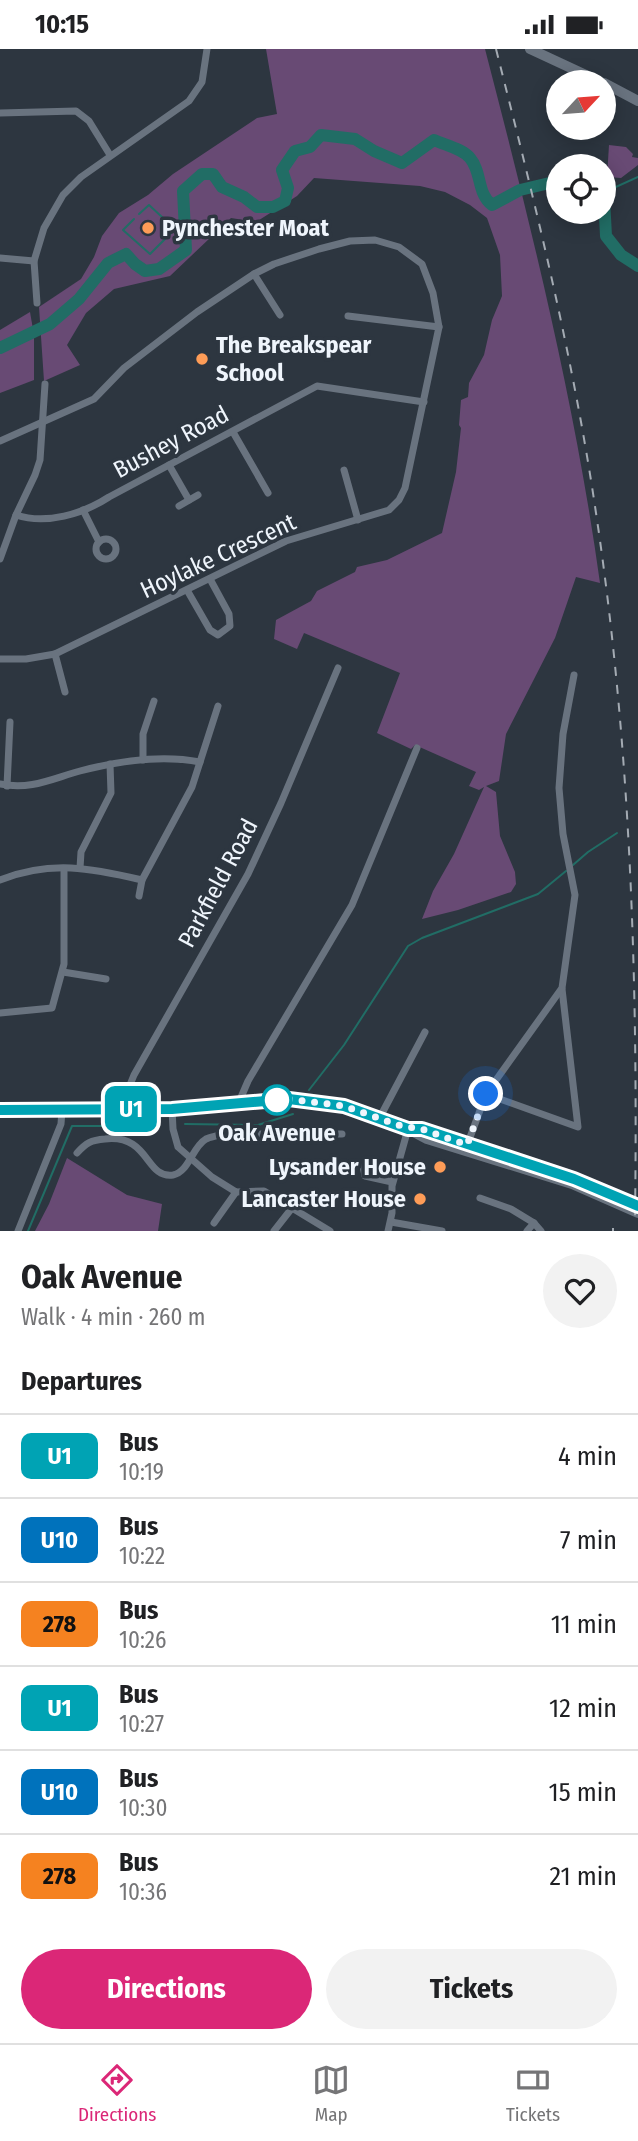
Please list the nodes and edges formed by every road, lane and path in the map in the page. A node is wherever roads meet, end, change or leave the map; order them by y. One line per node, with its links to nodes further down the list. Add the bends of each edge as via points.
1 (206, 49): 7 (street, via 202,82 189,101)
2 (530, 49): 3 (main road)
3 (575, 70)
4 (616, 90): 5 (main road)
5 (638, 101)
6 (0, 113): 7 (street, via 80,113)
7 (110, 155): 9 (street, via 64,195 44,228)
8 (0, 258): 9 (street)
9 (33, 261): 11 (street)
10 (254, 274): 12 (street); 14 (street, Hoylake Crescent, via 319,249 375,240 399,247 422,264); 17 (street, Hoylake Crescent, via 124,368 94,399)
11 (37, 303)
12 (281, 315)
13 (348, 316): 14 (street)
14 (439, 327): 16 (street, Hoylake Crescent)
15 (45, 384): 17 (street)
16 (424, 402): 18 (street, Bushey Road, via 317,386); 28 (street, Hoylake Crescent, via 399,500 389,510)
17 (43, 424): 19 (street, Hoylake Crescent); 27 (street, via 37,467)
18 (233, 432): 20 (street, Bushey Road); 22 (street)
19 (0, 441)
20 (169, 465): 24 (street); 26 (street, Bushey Road)
21 (344, 470): 28 (street)
22 (268, 493)
23 (198, 495): 24 (street)
24 (189, 500): 25 (street)
25 (179, 506)
26 (83, 510): 27 (street, Bushey Road, via 47,519); 29 (street)
27 (16, 515): 30 (street)
28 (358, 520): 31 (street, Hoylake Crescent, via 286,541)
29 (99, 542)
30 (0, 559)
31 (210, 579): 32 (street, Hoylake Crescent); 32 (street, via 229,614 230,626 218,635 209,630)
32 (187, 590): 33 (street, Hoylake Crescent)
33 (55, 653): 34 (street, Hoylake Crescent); 37 (street)
34 (0, 659)
35 (338, 668): 58 (street, Parkfield Road, via 248,874 134,1075)
36 (574, 675): 53 (street, via 559,787 575,902)
37 (65, 692)
38 (154, 701): 42 (street, via 143,734)
39 (218, 706): 43 (street)
40 (19, 731): 45 (street, via 10,726)
41 (417, 748): 57 (street, via 352,905)
42 (143, 760): 43 (street); 44 (street)
43 (200, 762): 49 (street, via 186,799)
44 (110, 764): 45 (street, via 28,787); 46 (street, via 111,793 81,852)
45 (4, 785)
46 (80, 868): 47 (street); 49 (street)
47 (64, 869): 48 (street, via 26,870); 51 (street)
48 (0, 880)
49 (142, 880): 50 (street)
50 (139, 896)
51 (63, 972): 52 (street); 54 (street, via 52,1008)
52 (106, 979)
53 (562, 988): 56 (street); 56 (street, via 578,1127)
54 (0, 1013)
55 (425, 1032): 62 (street)
56 (486, 1094): 67 (street)
57 (239, 1102): 59 (main road); 62 (main road, via 289,1099 344,1106)
58 (124, 1109): 59 (main road); 61 (main road)
59 (172, 1109): 69 (street, via 178,1147)
60 (0, 1110): 61 (main road)
61 (62, 1110): 81 (street, via 61,1124)
62 (379, 1119): 63 (main road)
63 (408, 1129): 67 (main road, via 422,1129); 71 (street)
64 (81, 1132): 66 (street)
65 (342, 1134): 69 (street, via 222,1134 206,1139)
66 (88, 1141): 68 (street); 69 (street, via 121,1138 139,1147 159,1173 169,1175 180,1172)
67 (466, 1148): 73 (main road)
68 (77, 1153)
69 (190, 1158): 72 (street)
70 (363, 1166): 71 (street, via 365,1176)
71 (392, 1182): 78 (street)
72 (236, 1192): 76 (street, via 264,1191); 79 (street)
73 (604, 1194): 75 (main road); 77 (main road)
74 (480, 1198): 80 (street)
75 (638, 1206)
76 (292, 1209): 82 (street); 83 (street)
77 (638, 1213)
78 (391, 1222): 84 (street); 85 (street)
79 (214, 1223)
80 (534, 1223): 86 (street); 87 (street)
81 (18, 1231)
82 (274, 1231)
83 (331, 1231)
84 (388, 1231)
85 (439, 1231)
86 (527, 1231)
87 (541, 1231)

